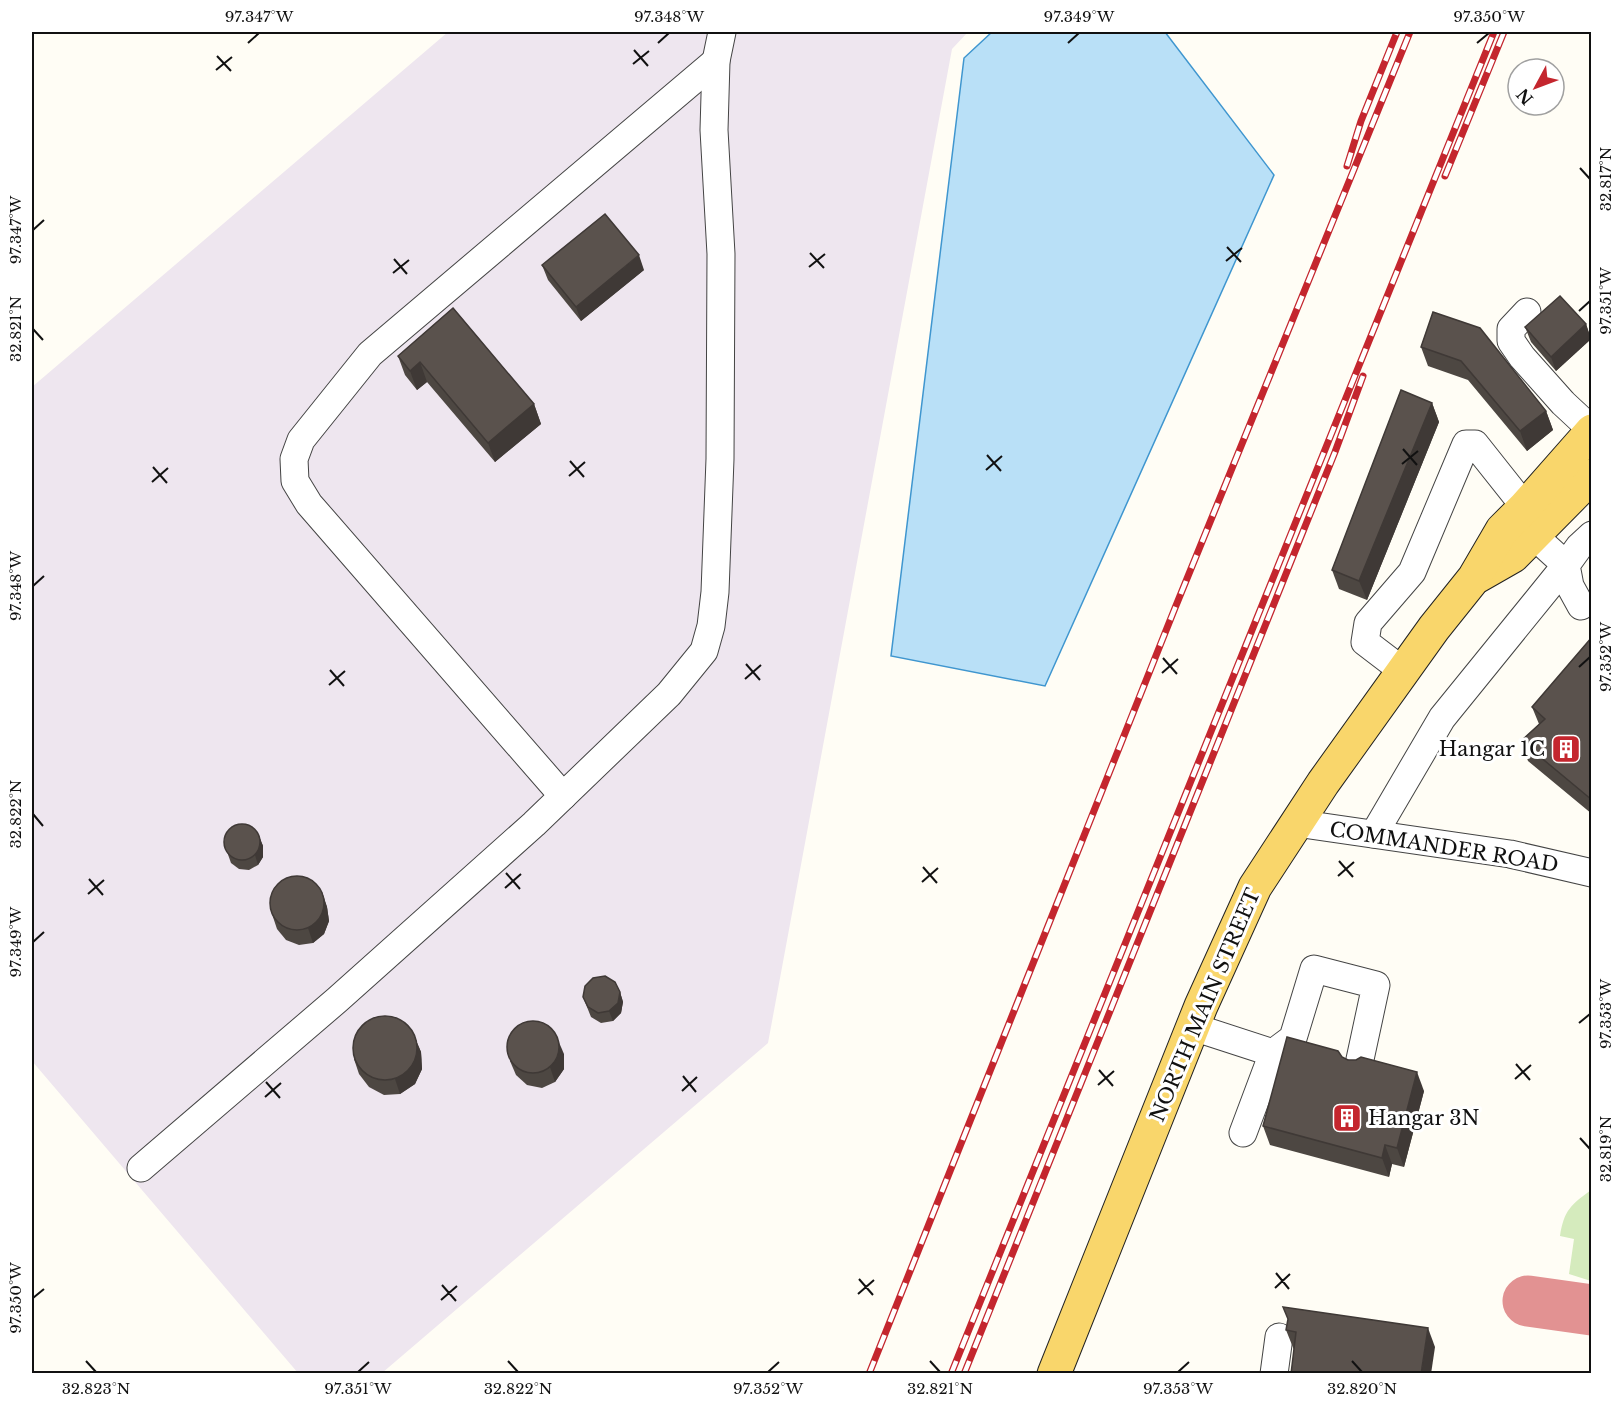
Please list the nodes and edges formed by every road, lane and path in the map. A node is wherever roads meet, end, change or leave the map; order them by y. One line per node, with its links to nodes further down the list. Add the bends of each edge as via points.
1 (722, 32): 2 (street)
2 (716, 61): 11 (street, via 714,130 721,254 720,459 711,626 704,651 669,694); 11 (street, via 370,354 301,440 294,459 295,481 309,504)
3 (1527, 312): 4 (street, via 1511,329 1511,341 1549,388)
4 (1592, 430): 6 (main road, NORTH MAIN STREET)
5 (1592, 476): 6 (main road, NORTH MAIN STREET)
6 (1529, 521): 8 (street); 10 (main road, NORTH MAIN STREET, via 1502,530 1474,578); 10 (street, via 1475,444 1466,444 1412,572 1368,622 1365,642)
7 (1592, 535): 8 (street)
8 (1566, 565): 9 (street, via 1570,586); 13 (street, via 1442,718)
9 (1581, 606)
10 (1403, 671): 12 (main road, NORTH MAIN STREET)
11 (563, 796): 19 (street, via 337,1000)
12 (1296, 823): 13 (street, COMMANDER ROAD); 15 (main road, NORTH MAIN STREET, via 1255,887)
13 (1374, 834): 14 (street, COMMANDER ROAD, via 1510,854)
14 (1592, 873)
15 (1193, 1027): 16 (street); 21 (main road, NORTH MAIN STREET)
16 (1273, 1053): 17 (street, via 1293,1038 1314,969 1376,985); 18 (street)
17 (1359, 1064)
18 (1243, 1133)
19 (141, 1168)
20 (1279, 1337): 22 (street)
21 (1054, 1374)
22 (1274, 1374)

